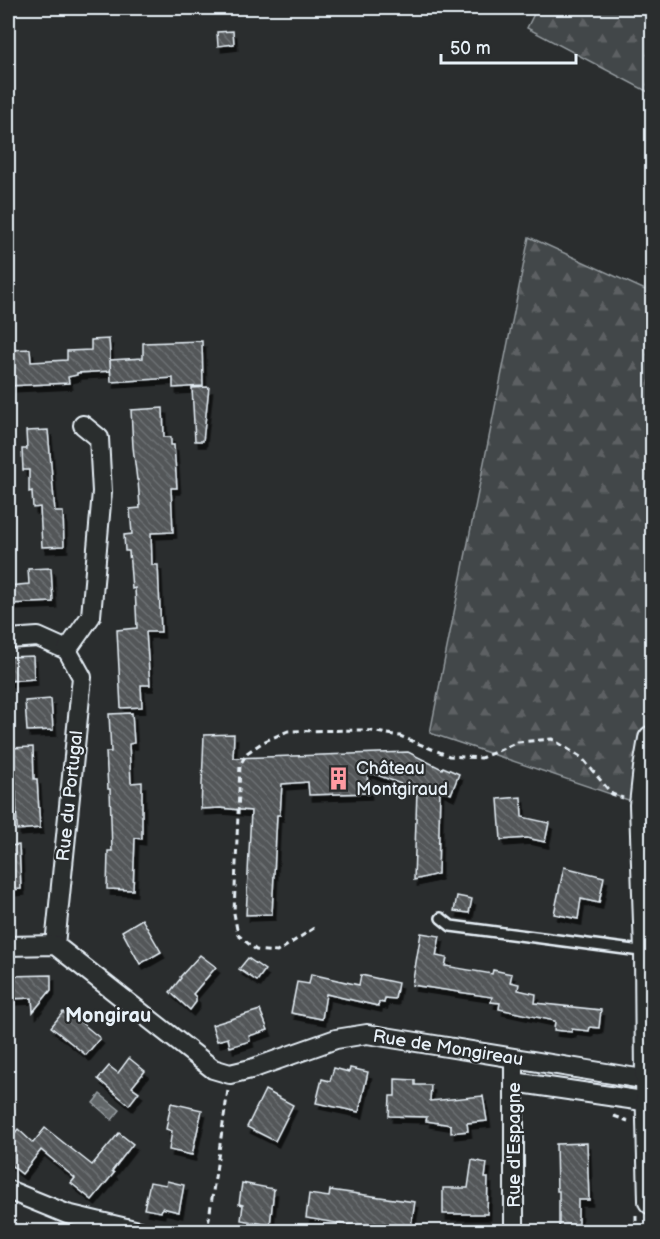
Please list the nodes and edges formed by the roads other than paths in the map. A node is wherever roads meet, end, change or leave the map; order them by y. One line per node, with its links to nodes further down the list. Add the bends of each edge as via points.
1 (83, 425): 3 (street, via 99,438 102,492 91,616)
2 (8, 639): 3 (street, via 38,637)
3 (67, 650): 6 (street, Rue du Portugal, via 82,677)
4 (652, 739): 8 (street, via 644,805)
5 (441, 918): 8 (lane, via 451,926)
6 (55, 945): 7 (street); 9 (street, Rue de Mongireau, via 213,1069 231,1074 336,1039 367,1034)
7 (8, 946)
8 (648, 952): 11 (street)
9 (514, 1059): 10 (street, Rue d'Espagne); 11 (street, Rue de Mongireau)
10 (514, 1082): 11 (street, Rue de Mongireau); 15 (street, Rue d'Espagne)
11 (650, 1091): 13 (street)
12 (8, 1190): 14 (street, via 67,1214)
13 (652, 1201)
14 (143, 1232)
15 (514, 1232)

